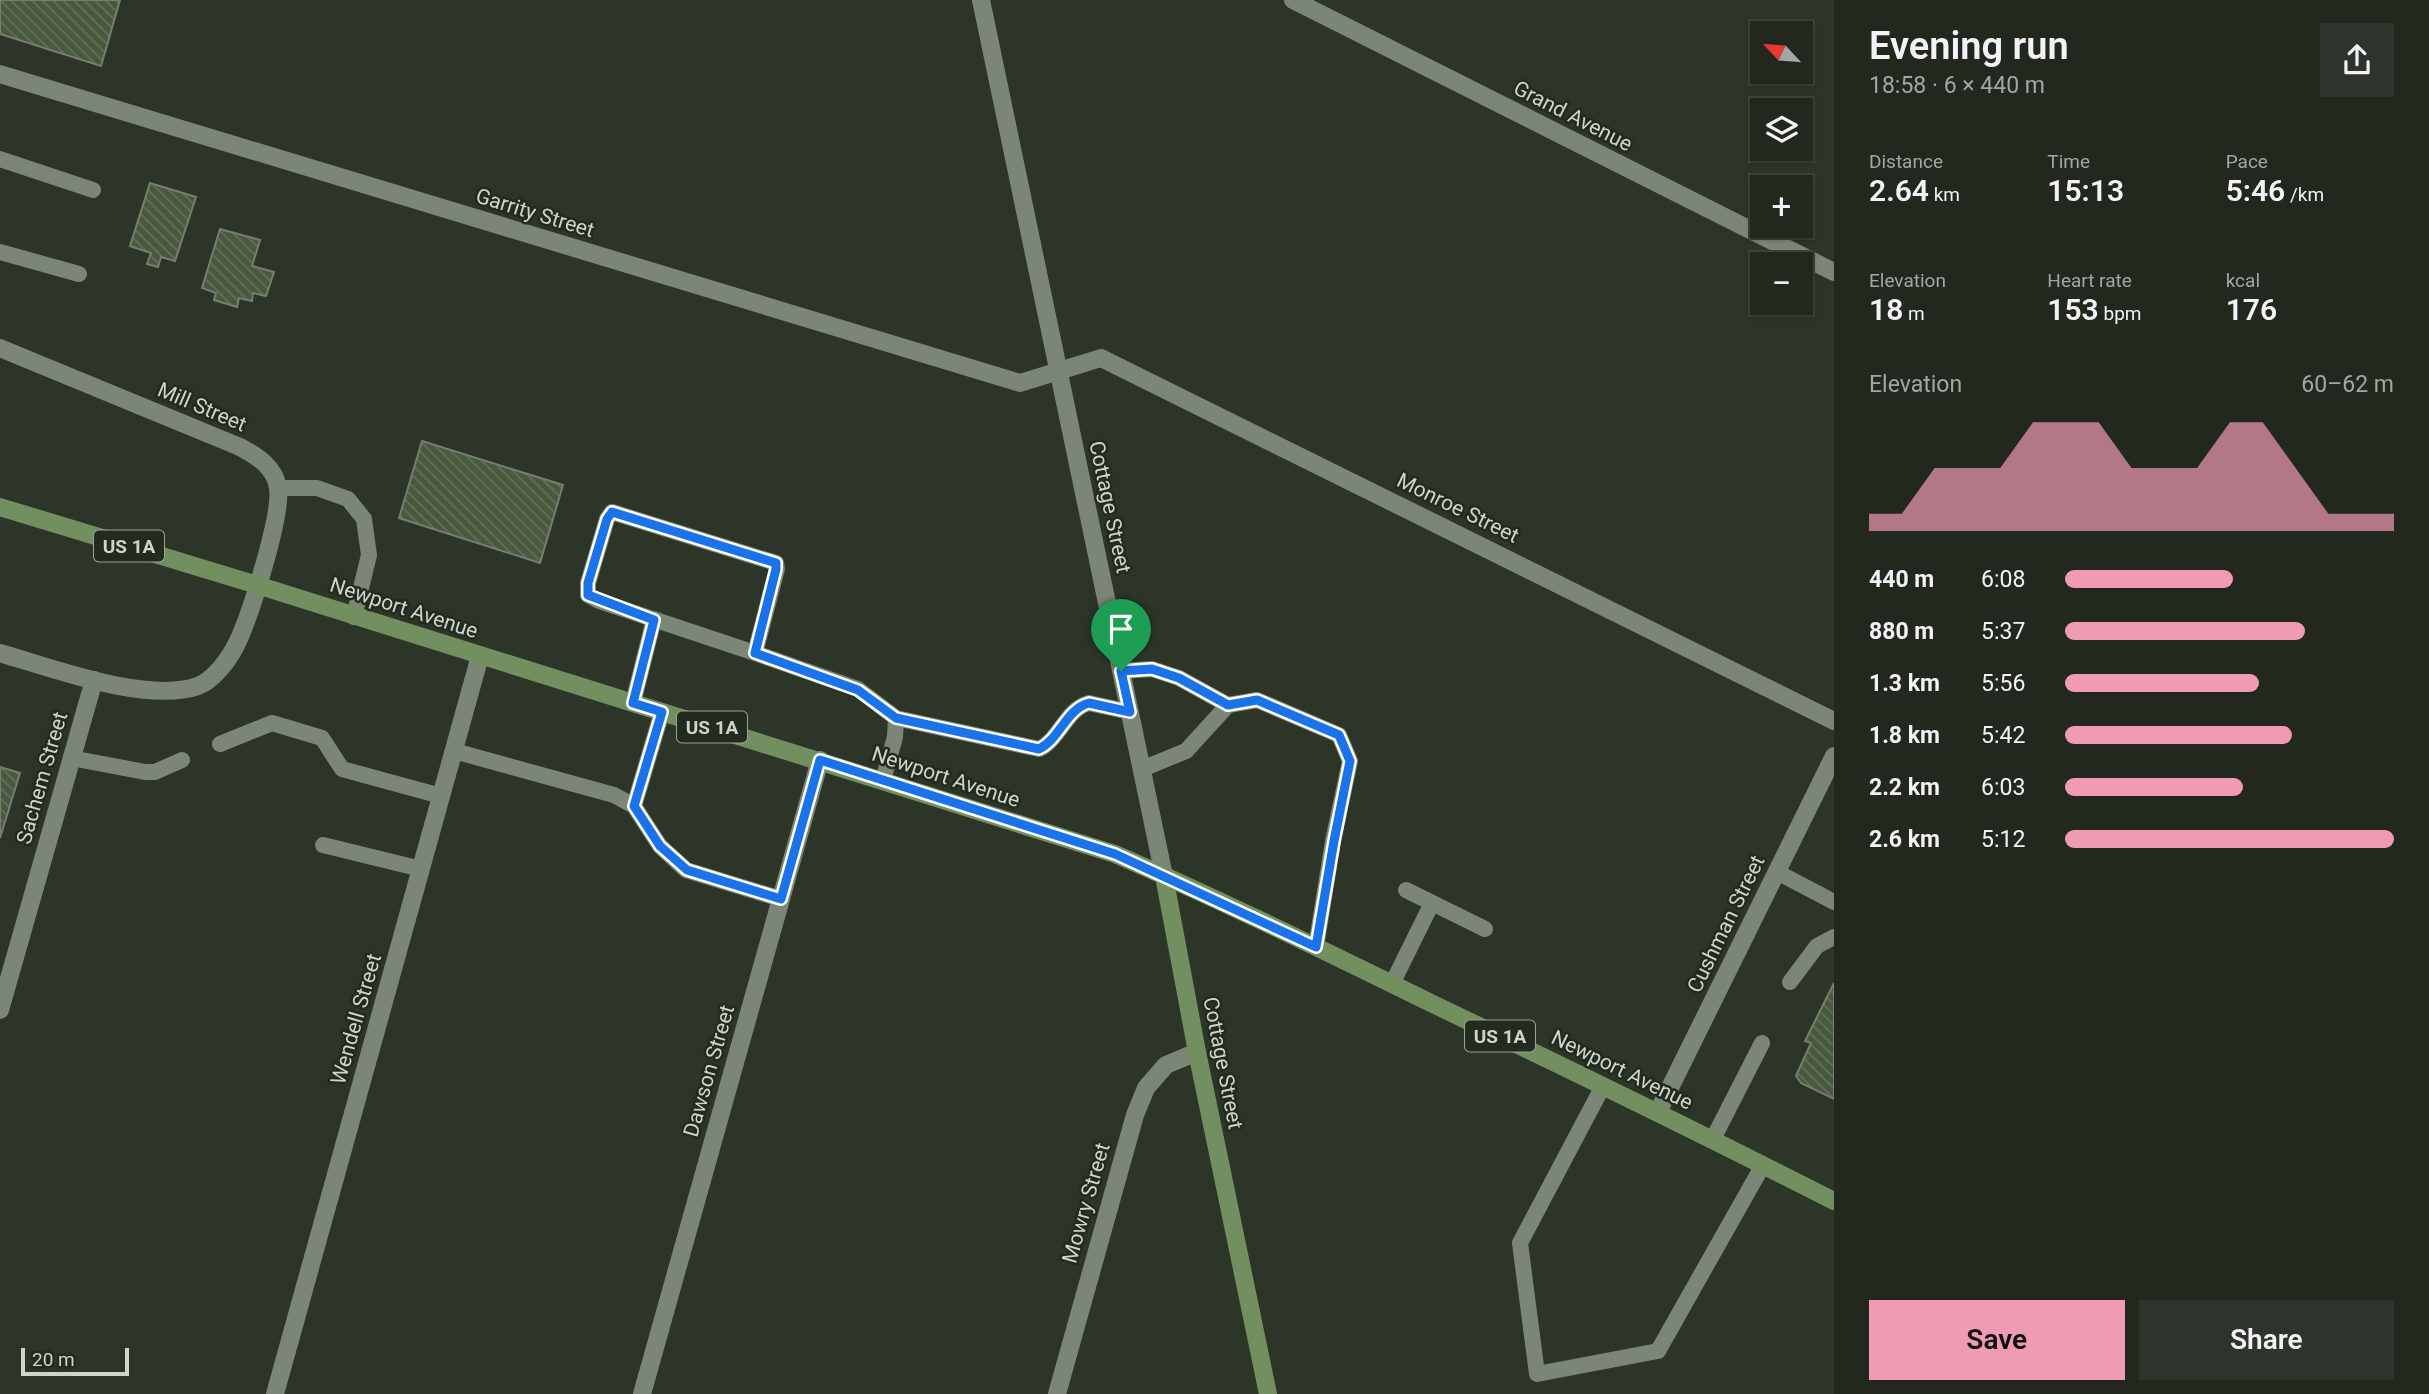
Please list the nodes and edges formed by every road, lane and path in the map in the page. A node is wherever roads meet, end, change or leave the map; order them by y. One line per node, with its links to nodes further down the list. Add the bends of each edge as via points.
1 (981, 0): 10 (street, Cottage Street)
2 (1293, 0): 7 (street, Grand Avenue)
3 (0, 74): 10 (street, Garrity Street, via 1020,383)
4 (0, 159): 5 (lane)
5 (93, 190)
6 (0, 252): 8 (lane)
7 (1834, 272)
8 (79, 274)
9 (0, 348): 11 (street, Mill Street, via 240,447 260,458 272,471)
10 (1058, 370): 19 (street, Cottage Street); 26 (street, Monroe Street, via 1101,358)
11 (278, 488): 13 (street); 14 (lane, via 317,488 348,499 364,519 369,555)
12 (0, 507): 13 (main road, Newport Avenue / US 1A)
13 (257, 585): 14 (main road, Newport Avenue / US 1A); 20 (street, via 237,643 202,685 154,691)
14 (354, 617): 18 (main road, Newport Avenue / US 1A)
15 (654, 620): 17 (lane); 17 (lane, via 588,595 612,512 776,563); 21 (lane)
16 (0, 653): 20 (street)
17 (755, 653): 25 (lane, via 858,690)
18 (480, 656): 21 (main road, Newport Avenue / US 1A); 28 (street, Wendell Street)
19 (1121, 671): 22 (lane, via 1152,669); 24 (street, Cottage Street)
20 (94, 680): 30 (street, Sachem Street)
21 (633, 703): 23 (main road, Newport Avenue / US 1A)
22 (1228, 705): 33 (lane, via 1186,751); 47 (lane, via 1257,700 1339,735 1350,761)
23 (662, 712): 31 (main road, Newport Avenue / US 1A); 36 (lane)
24 (1130, 712): 25 (lane, via 1083,705 1047,746 1039,749); 33 (street, Cottage Street)
25 (896, 718): 34 (lane)
26 (1834, 721)
27 (220, 744): 35 (lane, via 272,723 322,738 342,769)
28 (454, 751): 35 (street, Wendell Street); 36 (lane, via 614,795)
29 (1834, 756): 39 (street, Cushman Street)
30 (71, 758): 32 (lane, via 145,772); 50 (street, Sachem Street)
31 (820, 760): 34 (main road, Newport Avenue / US 1A); 42 (street, Dawson Street)
32 (182, 761)
33 (1142, 769): 40 (street, Cottage Street)
34 (883, 780): 40 (main road, Newport Avenue / US 1A, via 1115,854)
35 (442, 796): 38 (street, Wendell Street)
36 (634, 806): 42 (lane, via 660,846 687,870)
37 (323, 845): 38 (lane)
38 (421, 869): 58 (street, Wendell Street)
39 (1777, 872): 43 (lane); 54 (street, Cushman Street)
40 (1164, 876): 47 (main road, Newport Avenue / US 1A); 52 (main road, Cottage Street)
41 (1406, 890): 44 (lane)
42 (781, 899): 59 (street, Dawson Street)
43 (1834, 902)
44 (1432, 903): 45 (lane); 49 (lane)
45 (1485, 929)
46 (1834, 937): 48 (lane, via 1816,946)
47 (1316, 947): 49 (main road, Newport Avenue / US 1A)
48 (1790, 982)
49 (1392, 984): 53 (main road, Newport Avenue / US 1A)
50 (0, 1010)
51 (1762, 1043): 55 (lane)
52 (1197, 1052): 60 (street, Mowry Street, via 1166,1065 1146,1088); 61 (main road, Cottage Street)
53 (1603, 1086): 54 (main road, Newport Avenue / US 1A); 56 (lane, via 1520,1243 1537,1374 1658,1351)
54 (1658, 1112): 55 (main road, Newport Avenue / US 1A)
55 (1713, 1139): 56 (main road, Newport Avenue / US 1A)
56 (1763, 1165): 57 (main road, Newport Avenue / US 1A)
57 (1834, 1201)
58 (275, 1394)
59 (642, 1394)
60 (1057, 1394)
61 (1268, 1394)

